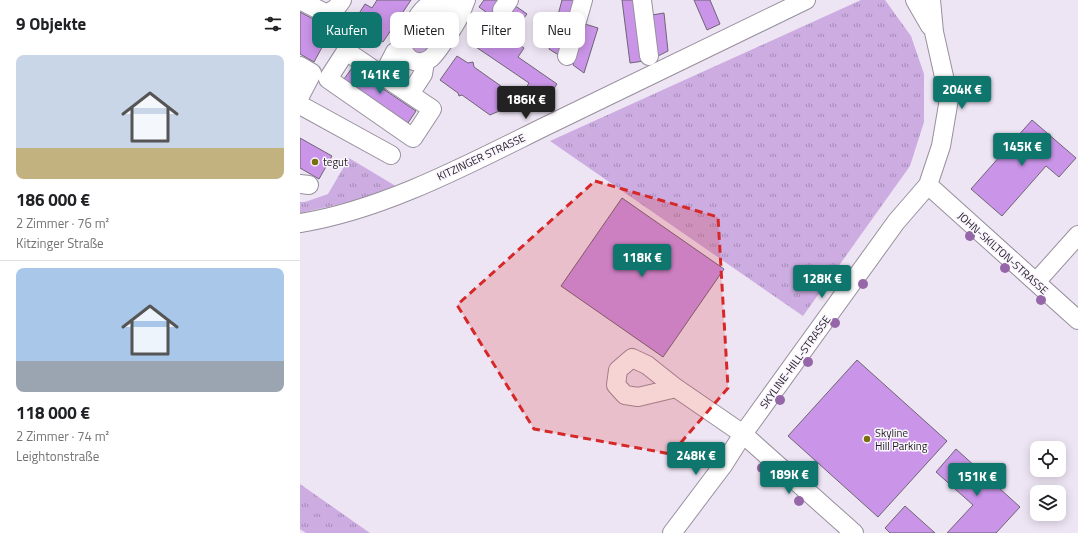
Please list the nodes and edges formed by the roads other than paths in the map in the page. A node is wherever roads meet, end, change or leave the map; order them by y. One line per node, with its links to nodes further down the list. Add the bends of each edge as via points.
1 (300, 0): 2 (street, via 325,13 332,12)
2 (342, 0)
3 (583, 0): 12 (street)
4 (642, 0): 13 (street)
5 (806, 0): 22 (street, KITZINGER STRASSE, via 429,182 366,207)
6 (915, 0): 10 (street, SKYLINE-HILL-STRASSE)
7 (931, 0): 10 (street, SKYLINE-HILL-STRASSE)
8 (465, 2): 9 (street, via 454,5 433,4); 14 (street, via 455,25 432,57)
9 (422, 12)
10 (934, 32): 21 (street, SKYLINE-HILL-STRASSE, via 949,99 941,146)
11 (403, 48): 14 (street, via 414,62); 16 (street, via 395,52)
12 (567, 56)
13 (649, 56)
14 (425, 62): 17 (street, via 423,74)
15 (300, 66): 18 (street, via 312,73)
16 (383, 75): 17 (street); 17 (street, via 346,51 328,79 413,138 432,109)
17 (410, 94)
18 (300, 96)
19 (300, 105): 20 (street)
20 (391, 155)
21 (928, 185): 24 (street, JOHN-SKILTON-STRASSE); 27 (street, SKYLINE-HILL-STRASSE, via 896,222)
22 (300, 223)
23 (1078, 235): 24 (street)
24 (1036, 282): 25 (street, JOHN-SKILTON-STRASSE)
25 (1078, 320)
26 (676, 388): 27 (street)
27 (743, 434): 28 (street, SKYLINE-HILL-STRASSE, via 724,464); 29 (street)
28 (672, 533)
29 (854, 533)

